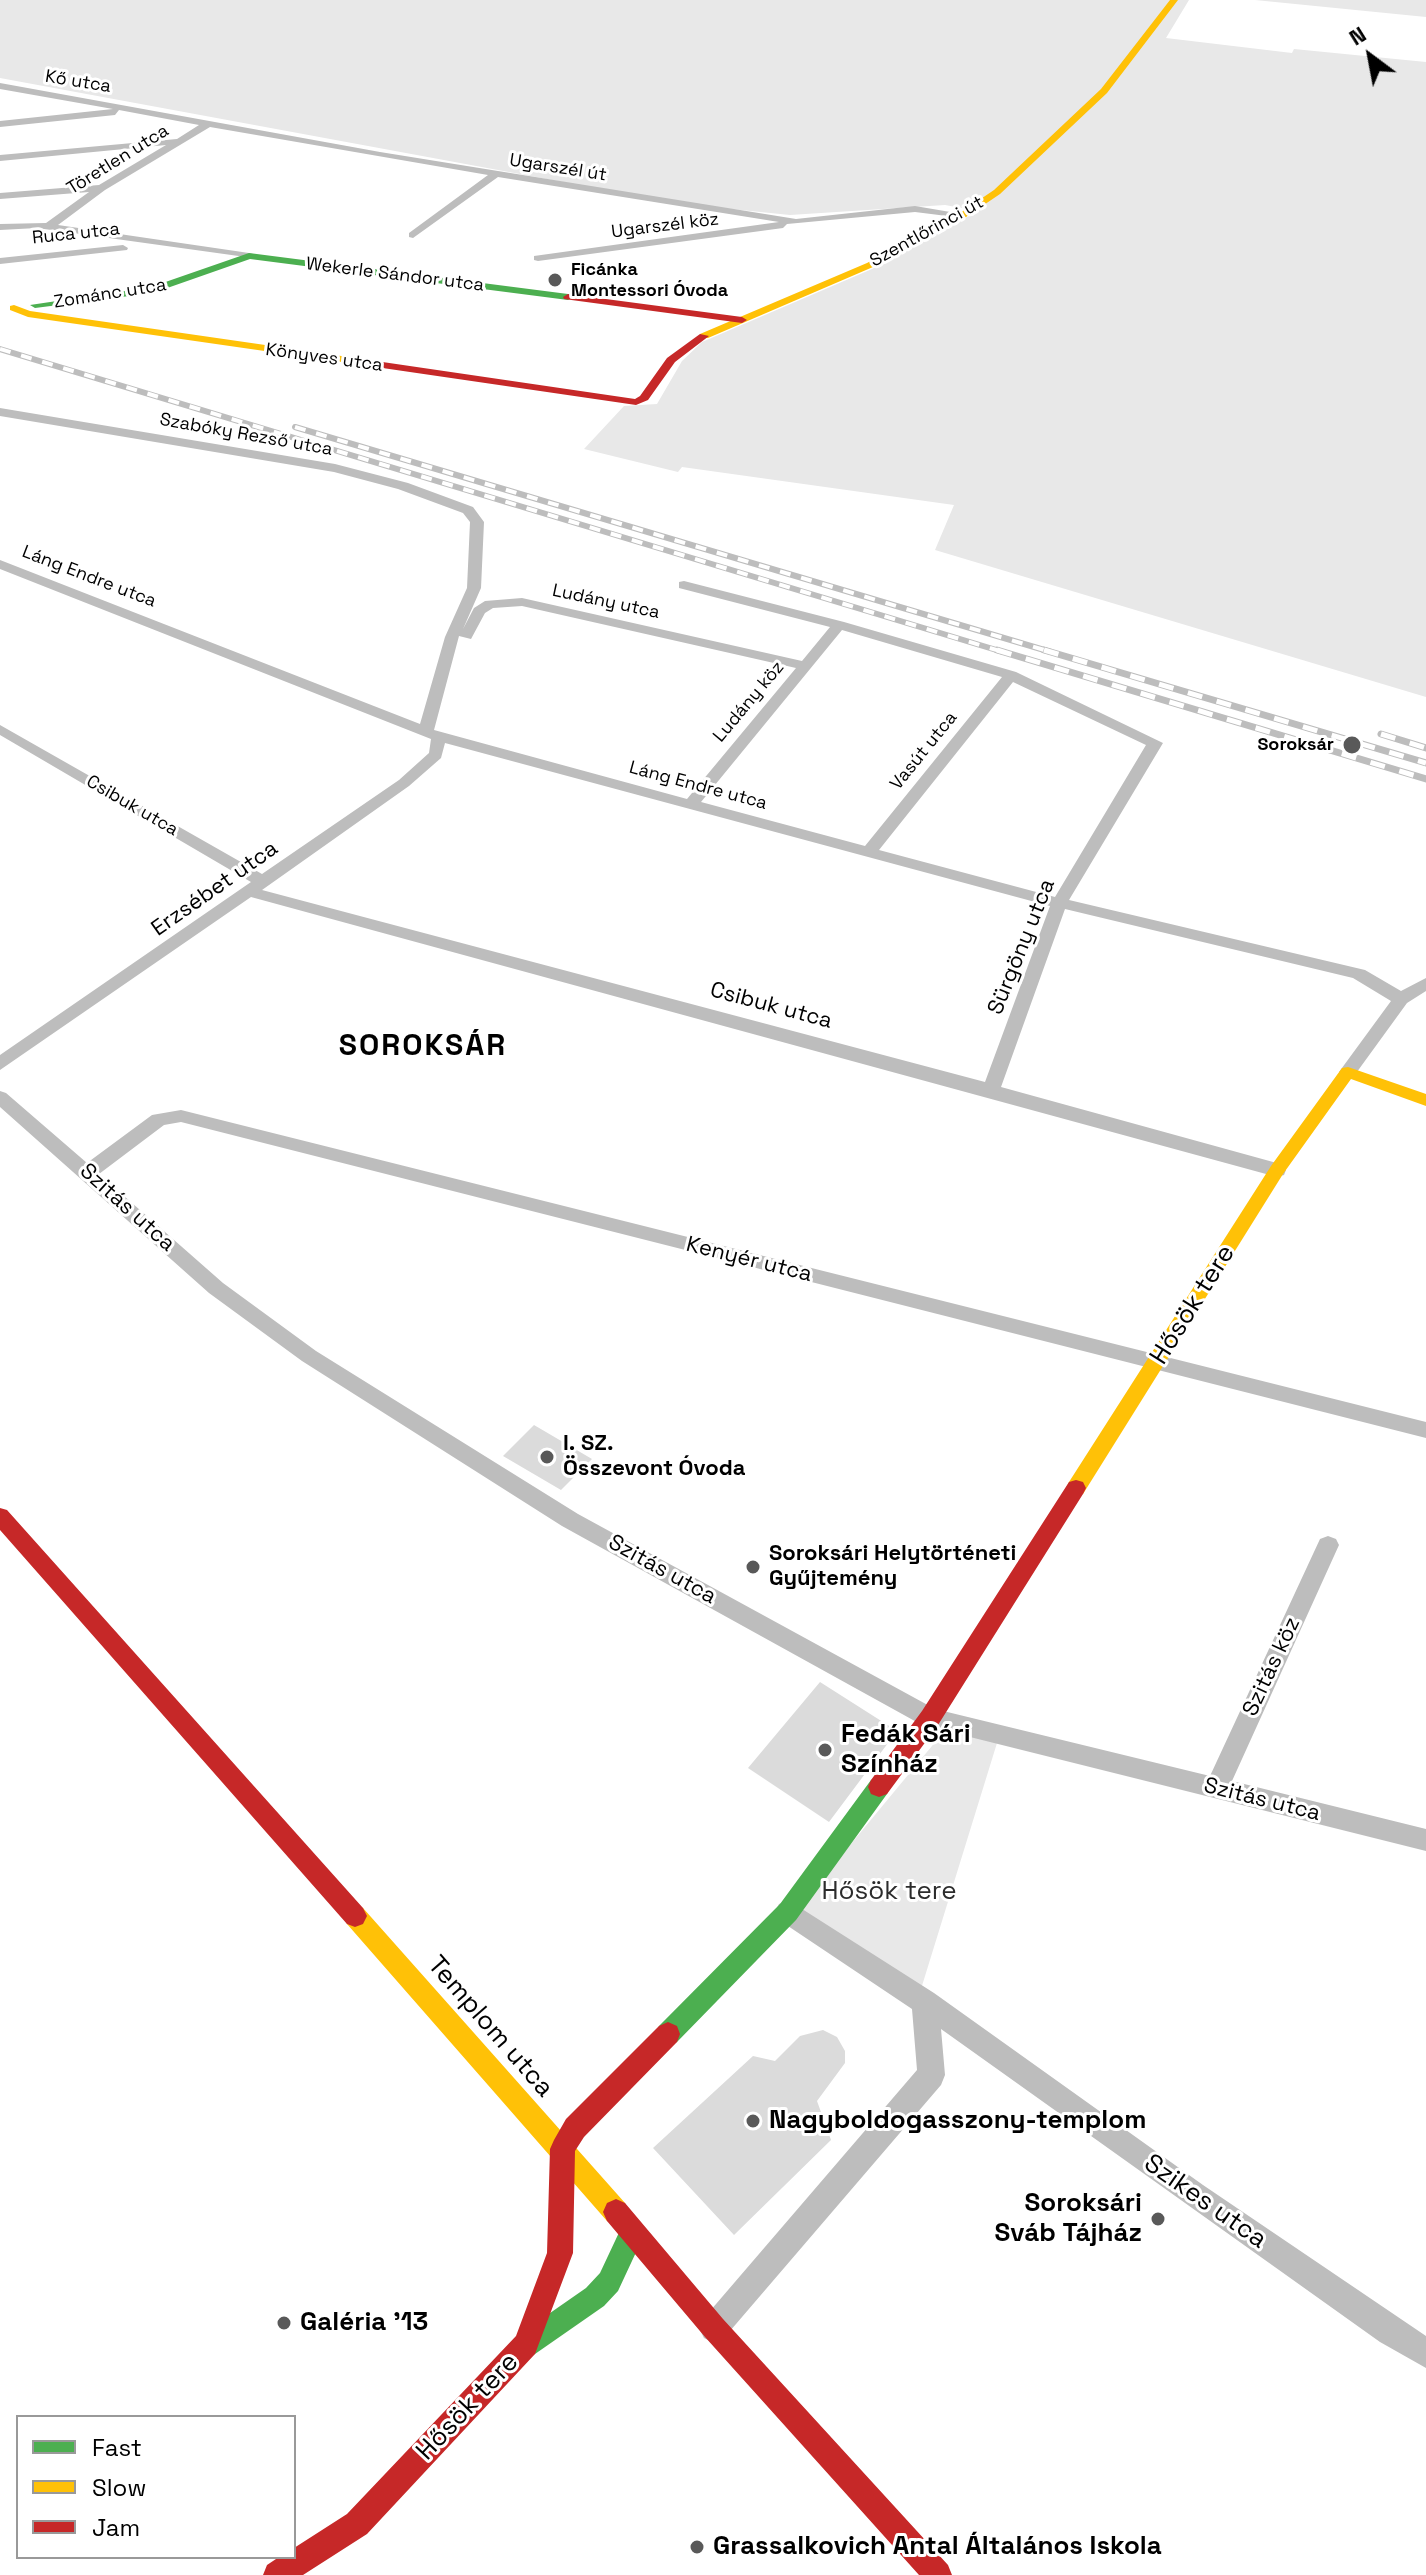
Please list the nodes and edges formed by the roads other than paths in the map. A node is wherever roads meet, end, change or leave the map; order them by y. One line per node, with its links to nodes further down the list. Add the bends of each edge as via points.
1 (1174, 0): 11 (main road, Szentlőrinci út, via 1104,91 1017,174)
2 (0, 86): 3 (street, Kő utca)
3 (151, 111): 4 (street); 5 (street, Ugarszél út)
4 (0, 124)
5 (208, 124): 6 (street, Töretlen utca); 8 (street, Ugarszél út)
6 (178, 141): 7 (street); 9 (street, Töretlen utca)
7 (0, 158)
8 (496, 174): 12 (street, Ugarszél út); 15 (street)
9 (101, 188): 10 (street); 14 (street, Töretlen utca)
10 (0, 196)
11 (963, 215): 12 (street, Ugarszél út, via 915,209); 21 (main road, Szentlőrinci út, via 870,265)
12 (796, 222): 18 (street, Ugarszél köz)
13 (0, 227): 14 (street, Wekerle Sándor utca)
14 (48, 227): 16 (street, Wekerle Sándor utca)
15 (413, 235)
16 (155, 244): 17 (street, Wekerle Sándor utca); 19 (street, Ruca utca)
17 (249, 256): 20 (main road, Zománc utca, via 153,290); 21 (main road, Wekerle Sándor utca)
18 (538, 258)
19 (0, 261)
20 (7, 309): 22 (main road, Könyves utca)
21 (742, 320): 22 (main road, Szentlőrinci út, via 680,350)
22 (636, 402)
23 (0, 412): 24 (street, Szabóky Rezső utca, via 347,471 468,510)
24 (477, 522): 30 (street, Erzsébet utca, via 474,588)
25 (0, 564): 32 (street, Láng Endre utca)
26 (684, 585): 27 (street)
27 (839, 625): 28 (street, Ludány köz); 29 (street)
28 (806, 666): 30 (street, Ludány utca, via 505,602 479,611 452,670); 33 (street, Ludány köz)
29 (1011, 675): 34 (street, Vasút utca); 36 (street, Sürgöny utca, via 1155,743)
30 (438, 680): 32 (street, Erzsébet utca)
31 (0, 729): 35 (street, Csibuk utca)
32 (432, 734): 33 (street, Láng Endre utca); 35 (street, Erzsébet utca, via 436,755)
33 (690, 805): 34 (street, Láng Endre utca)
34 (869, 852): 36 (street, Láng Endre utca)
35 (258, 887): 39 (street, Erzsébet utca); 41 (street, Csibuk utca)
36 (1059, 903): 38 (street, Láng Endre utca, via 1359,974); 41 (street, Sürgöny utca)
37 (1426, 983): 38 (street, Hősök tere)
38 (1401, 999): 40 (street, Hősök tere)
39 (0, 1064)
40 (1348, 1072): 43 (main road); 44 (main road, Hősök tere)
41 (991, 1090): 44 (street, Csibuk utca)
42 (0, 1097): 45 (street, Szitás utca)
43 (1426, 1100)
44 (1277, 1170): 46 (main road, Hősök tere)
45 (88, 1172): 46 (street, Kenyér utca, via 159,1119 181,1116); 50 (street, Szitás utca, via 216,1288 309,1356 570,1520)
46 (1156, 1363): 47 (street, Kenyér utca); 50 (main road, Hősök tere)
47 (1426, 1430)
48 (0, 1516): 55 (main road, Templom utca)
49 (1328, 1545): 51 (street, Szitás köz)
50 (930, 1718): 51 (street, Szitás utca); 53 (main road, Hősök tere)
51 (1216, 1789): 52 (street, Szitás utca)
52 (1426, 1840)
53 (788, 1912): 54 (street, Szikes utca); 55 (main road, Hősök tere, via 575,2128)
54 (925, 2002): 57 (street, via 931,2075); 59 (street, Szikes utca, via 1246,2232)
55 (563, 2149): 56 (main road, Templom utca); 58 (main road, Hősök tere, via 560,2253)
56 (632, 2233): 57 (main road, Templom utca); 58 (main road, via 609,2282 595,2297)
57 (714, 2328): 61 (main road, Templom utca)
58 (526, 2345): 60 (main road, Hősök tere, via 357,2524)
59 (1426, 2353)
60 (277, 2575)
61 (938, 2575)

